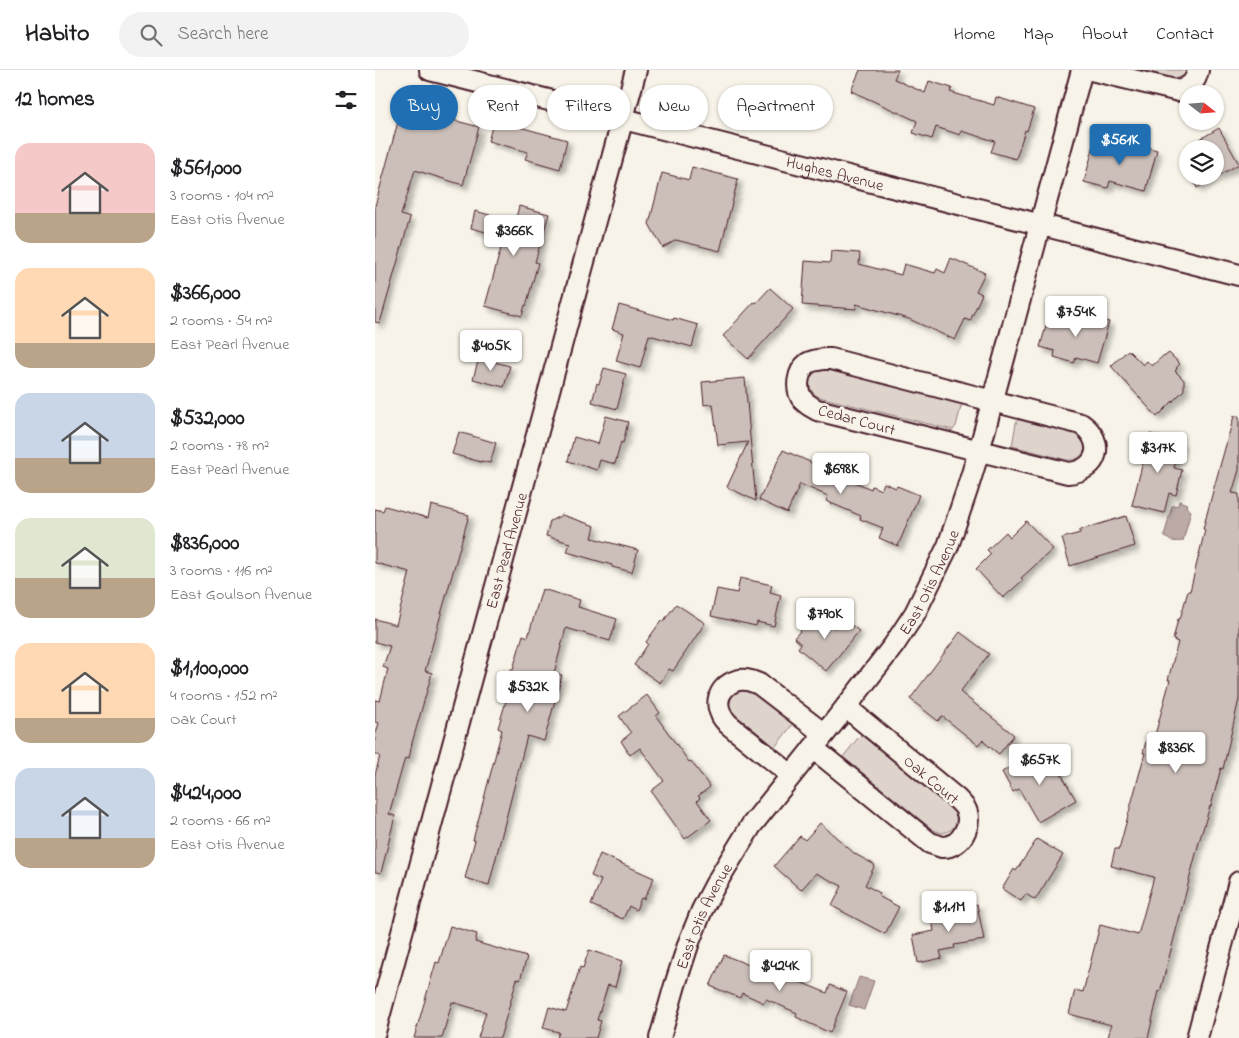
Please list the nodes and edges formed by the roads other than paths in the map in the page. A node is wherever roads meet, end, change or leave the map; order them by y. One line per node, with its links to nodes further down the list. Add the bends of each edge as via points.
1 (430, 70): 7 (street, Hughes Avenue)
2 (637, 70): 6 (street, East Pearl Avenue)
3 (1082, 70): 10 (street, East Otis Avenue)
4 (1091, 70): 5 (street, via 1179,91 1190,87)
5 (1198, 70)
6 (630, 94)
7 (547, 100)
8 (630, 121): 10 (street, Hughes Avenue)
9 (620, 130): 18 (street, East Pearl Avenue)
10 (1041, 225): 11 (street, Hughes Avenue); 12 (street, East Otis Avenue)
11 (1239, 275)
12 (993, 400): 13 (street, East Otis Avenue); 13 (street, Cedar Court, via 1081,424 1094,436 1095,454 1085,469 1068,473); 13 (street, Cedar Court, via 831,359 815,360 801,371 799,392 803,400 817,410)
13 (979, 451): 14 (street, East Otis Avenue, via 948,546 919,605 894,645)
14 (846, 707): 15 (street, East Otis Avenue); 15 (street, Oak Court, via 966,808 967,828 960,839 942,847 930,843)
15 (819, 741): 16 (street, East Otis Avenue); 16 (street, Oak Court, via 759,684 742,680 723,688 718,705 721,714)
16 (791, 775): 19 (street, East Otis Avenue, via 751,826 702,910 686,950)
17 (1239, 882): 20 (street)
18 (375, 1032)
19 (666, 1037)
20 (1197, 1038)

